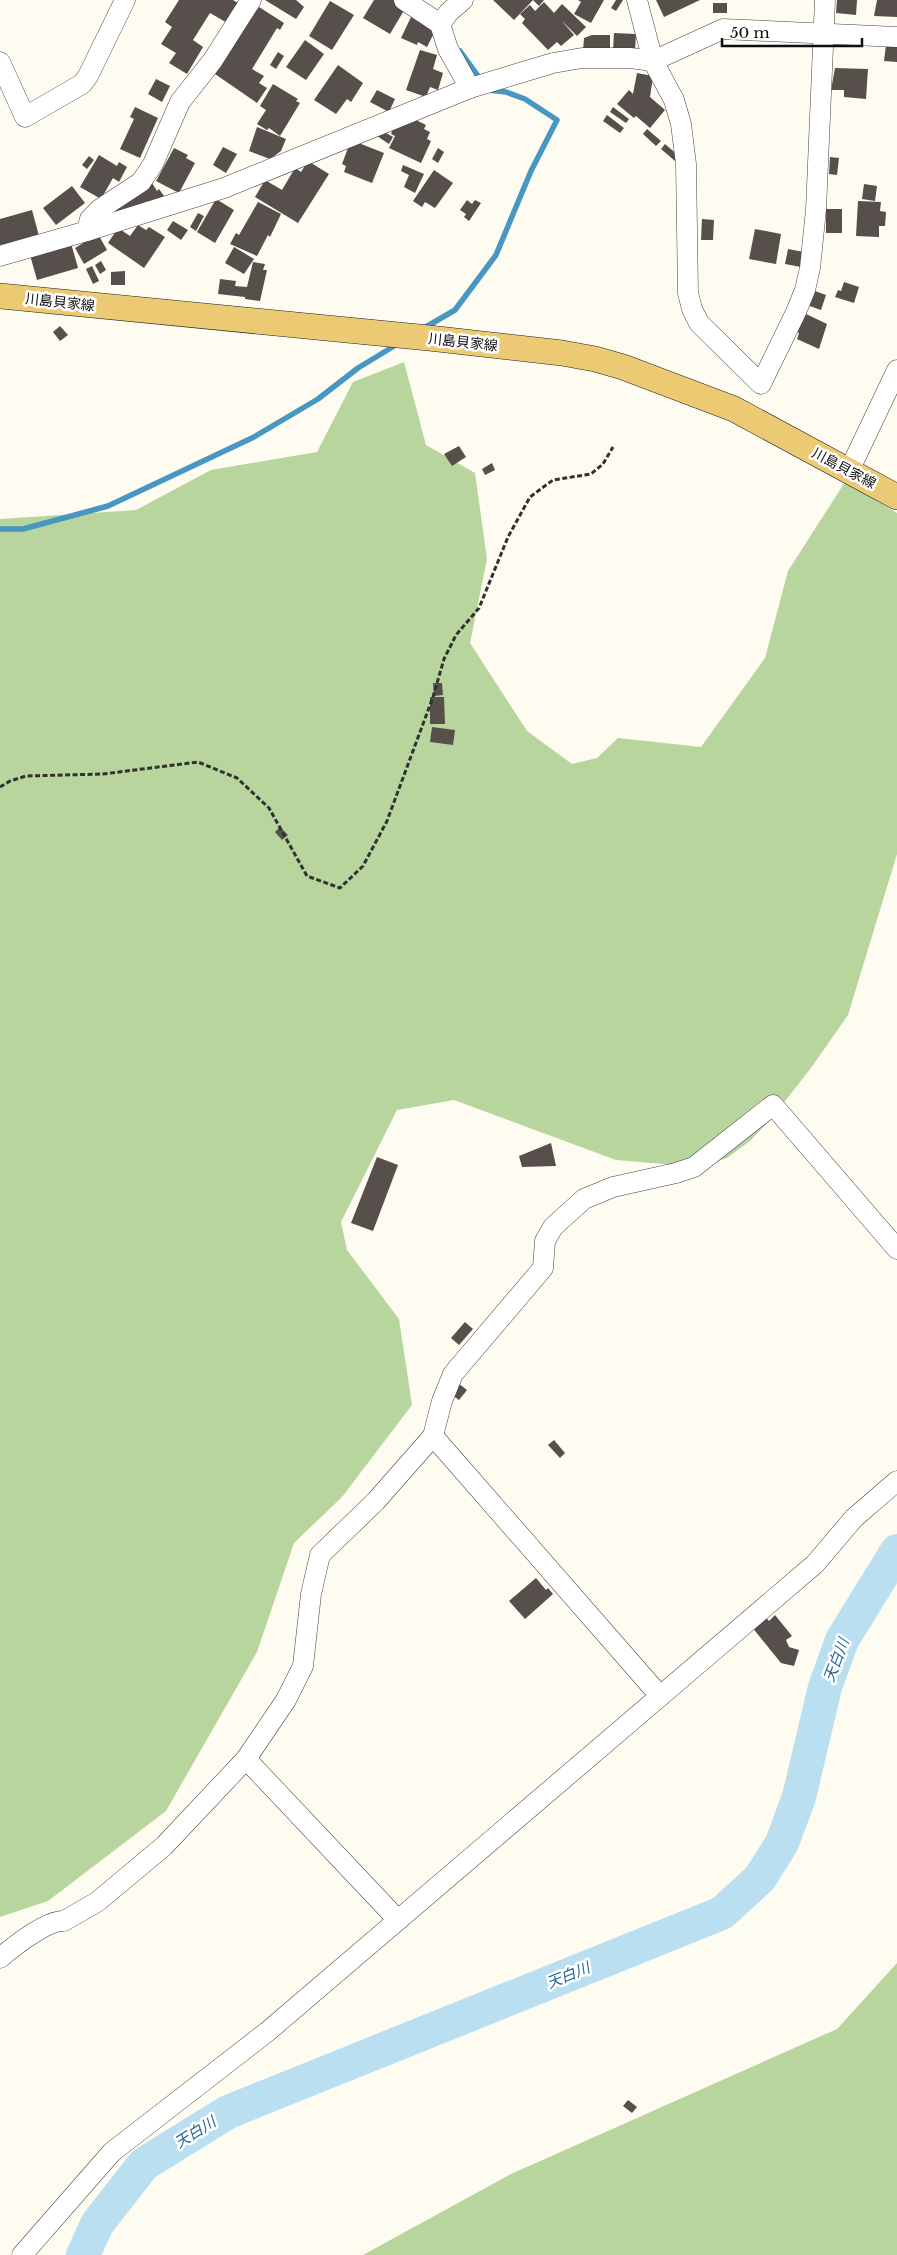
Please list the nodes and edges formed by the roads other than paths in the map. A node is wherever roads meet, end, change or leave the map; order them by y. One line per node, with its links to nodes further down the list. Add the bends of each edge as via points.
1 (125, 0): 11 (street, via 82,84 25,117)
2 (251, 0): 13 (street, via 213,60 180,102 153,164 141,182 100,209 90,219)
3 (404, 0): 7 (street)
4 (463, 0): 7 (street)
5 (637, 0): 10 (street)
6 (825, 0): 8 (street)
7 (440, 24): 12 (street, via 448,49)
8 (824, 32): 9 (street); 10 (street, via 723,29); 10 (street, via 816,220 810,268 796,312 760,384 699,323 692,309 688,293 686,164 681,124 674,100)
9 (897, 36)
10 (653, 61): 12 (street, via 582,58 553,63)
11 (0, 62)
12 (470, 88): 13 (street, via 224,188)
13 (87, 231): 14 (street)
14 (0, 256)
15 (0, 296): 17 (main road, 川島貝家線, via 562,353 623,367 734,409)
16 (897, 370): 17 (street)
17 (849, 471): 18 (main road, 川島貝家線)
18 (897, 497)
19 (897, 1249): 20 (street, via 772,1105 694,1167 600,1192 564,1216 545,1241 543,1268 453,1374)
20 (433, 1436): 22 (street); 23 (street, via 376,1501 320,1555 311,1594 303,1666 286,1700)
21 (897, 1481): 22 (street, via 854,1518 815,1564)
22 (660, 1696): 24 (street)
23 (246, 1759): 24 (street); 25 (street, via 164,1846 97,1902 33,1934)
24 (398, 1920): 26 (street, via 224,2067 112,2152)
25 (0, 1958)
26 (22, 2255)

